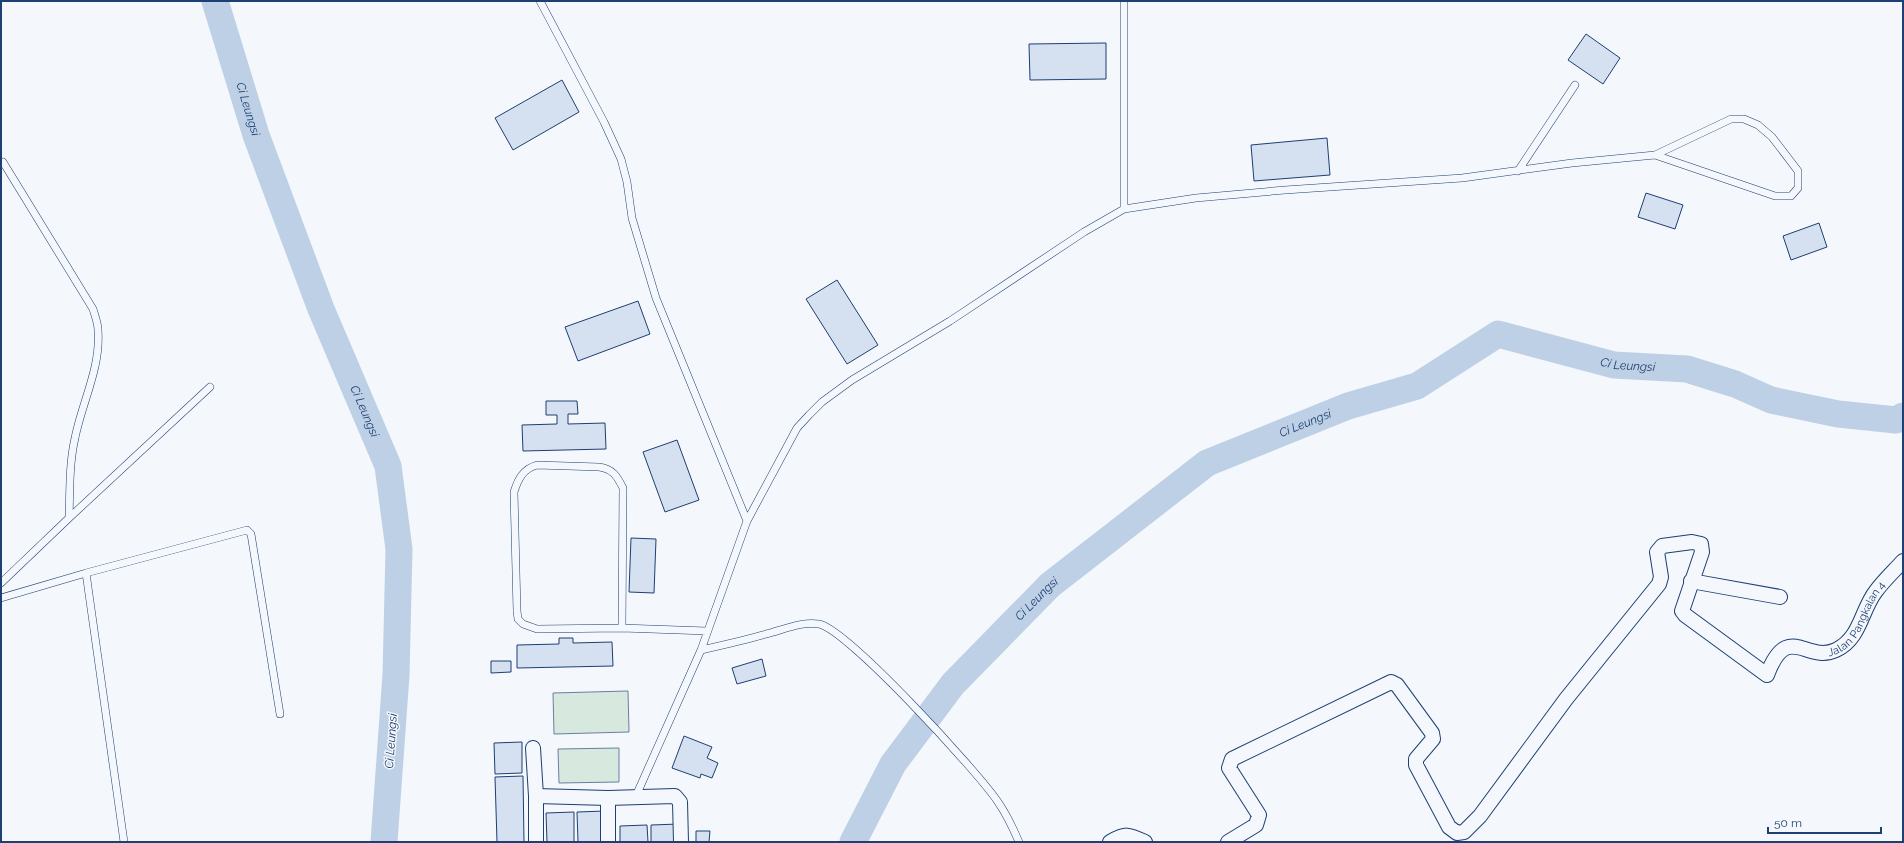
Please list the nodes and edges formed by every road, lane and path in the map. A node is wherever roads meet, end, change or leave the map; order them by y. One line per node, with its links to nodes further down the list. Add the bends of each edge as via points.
1 (540, 1): 10 (lane, via 621,159 632,218 656,298)
2 (1124, 1): 7 (lane)
3 (1574, 85): 6 (lane)
4 (1655, 155): 4 (lane, via 1730,119 1744,119 1758,125 1777,143 1798,171 1798,188 1791,196 1776,196); 6 (lane, via 1572,163)
5 (3, 162): 9 (lane, via 93,309 98,329 94,370 79,418 71,460)
6 (1518, 172): 7 (lane, via 1196,198)
7 (1124, 209): 10 (lane, via 1084,232 950,321 852,380 822,402 797,428)
8 (210, 387): 9 (lane)
9 (69, 518): 14 (lane)
10 (747, 521): 18 (lane)
11 (1903, 561): 13 (street, Jalan Pangkalan 4, via 1876,590 1862,621 1849,641 1829,653 1791,647 1779,651 1767,675 1684,613 1682,606)
12 (86, 573): 16 (lane); 20 (lane, via 247,530 251,534); 25 (lane)
13 (1691, 581): 15 (street); 32 (street, via 1702,552 1700,544 1692,542 1659,548 1659,584 1566,699 1480,816 1464,832 1457,833 1449,827 1416,765 1416,759 1433,738 1432,733 1397,685 1391,682 1232,759 1229,768 1259,815 1256,825)
14 (1, 583)
15 (1780, 597)
16 (1, 598)
17 (622, 628): 17 (lane, via 537,629 523,624 518,619 514,492 519,478 529,467 599,466 609,468 618,477 623,488); 18 (lane)
18 (708, 631): 19 (lane)
19 (701, 650): 24 (lane); 29 (lane, via 809,623 830,627 857,650 966,762 998,802 1011,822)
20 (280, 714)
21 (533, 748): 22 (street)
22 (536, 796): 23 (street); 26 (street)
23 (608, 798): 24 (street); 27 (street)
24 (635, 798): 28 (street, via 678,798)
25 (124, 842)
26 (536, 842)
27 (608, 842)
28 (681, 842)
29 (1019, 842)
30 (1110, 842): 31 (street, via 1123,834)
31 (1145, 842)
32 (1228, 842)

